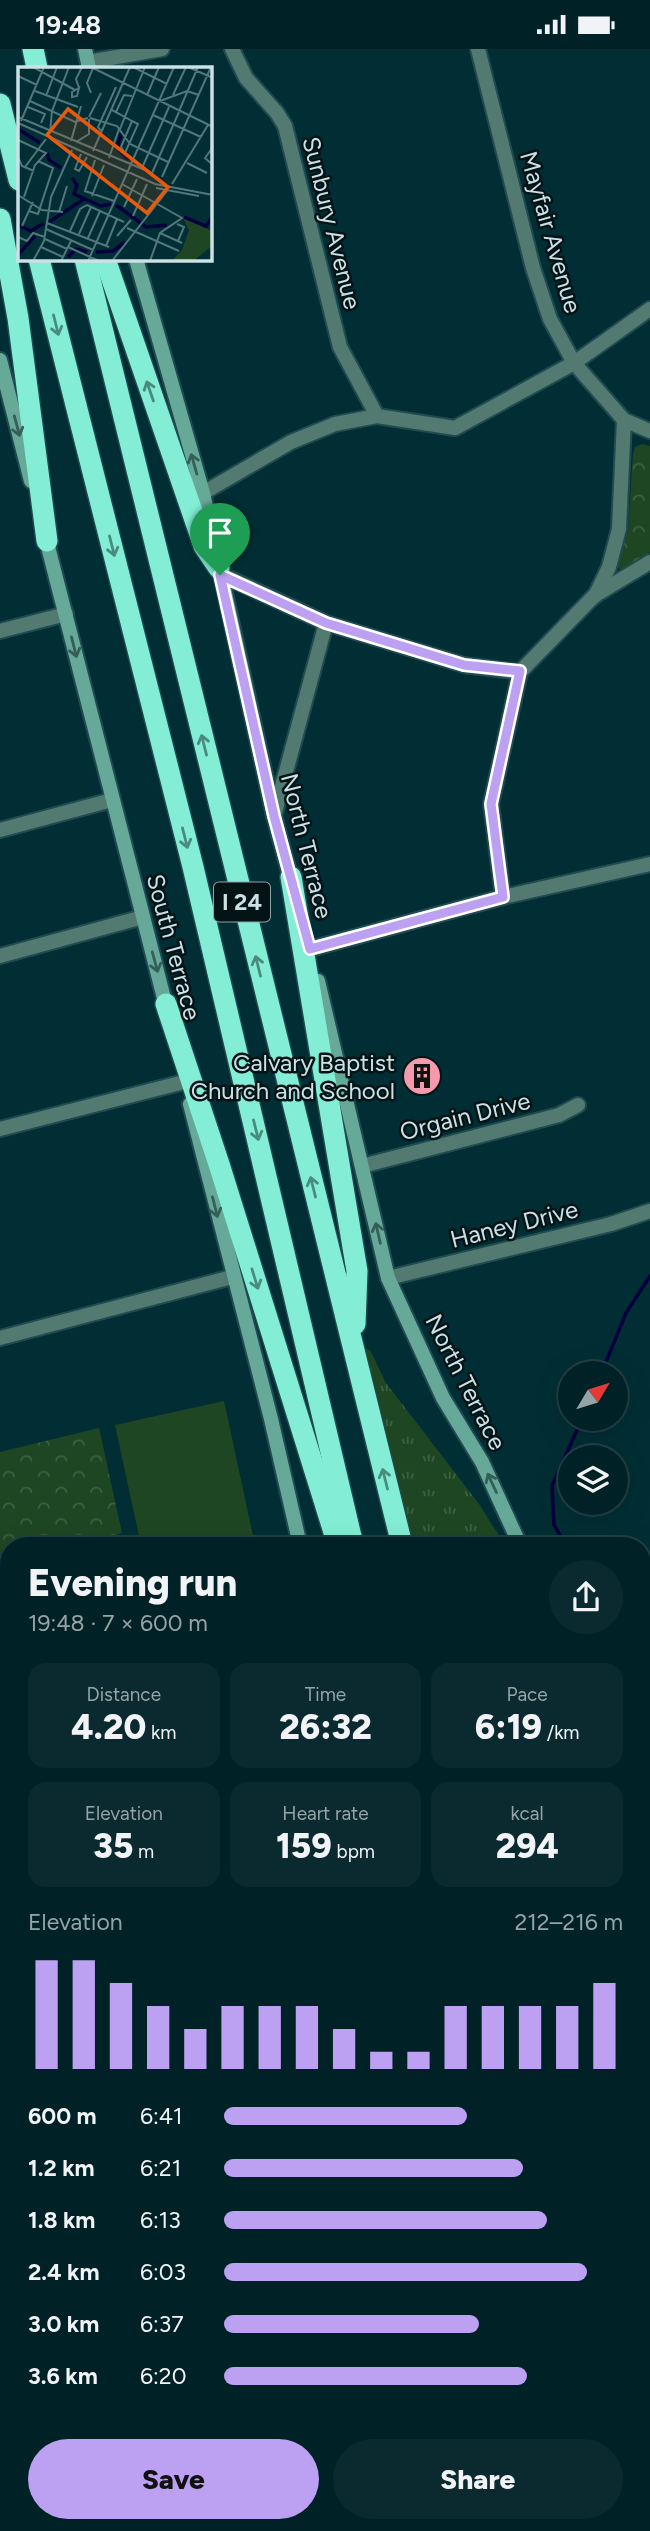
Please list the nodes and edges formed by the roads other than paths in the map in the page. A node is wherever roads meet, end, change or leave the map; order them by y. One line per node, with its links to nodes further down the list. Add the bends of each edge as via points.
1 (162, 49): 4 (street)
2 (232, 49): 15 (street, Sunbury Avenue, via 246,78 285,126 340,347)
3 (478, 49): 13 (street, Mayfair Avenue, via 533,268 550,319)
4 (87, 60)
5 (0, 104): 6 (highway)
6 (18, 176)
7 (0, 219): 19 (highway, via 18,318)
8 (40, 261): 48 (highway, I 24, one-way to 48, via 193,867)
9 (85, 261): 45 (highway, I 24, one-way to 9)
10 (105, 261): 21 (highway, one-way to 10, via 204,546)
11 (137, 261): 18 (street, North Terrace, one-way to 11)
12 (650, 309): 13 (street)
13 (574, 363): 15 (street, via 454,428); 16 (street, Mayfair Avenue)
14 (1, 366): 19 (street, South Terrace, one-way to 19)
15 (377, 416): 18 (street, via 335,424 291,442)
16 (624, 420): 17 (street, Mayfair Avenue); 22 (street, via 619,529 609,567)
17 (650, 432)
18 (202, 493): 21 (street, North Terrace)
19 (47, 541): 23 (street, South Terrace)
20 (650, 562): 22 (street)
21 (220, 571): 24 (street); 28 (street, North Terrace)
22 (594, 596): 26 (street)
23 (66, 614): 25 (street); 27 (street, South Terrace, one-way to 27)
24 (326, 623): 26 (street, via 464,665); 28 (street)
25 (0, 631)
26 (520, 671): 32 (street, via 491,804)
27 (112, 800): 29 (street); 33 (street, South Terrace)
28 (274, 816): 31 (street, North Terrace)
29 (0, 830)
30 (650, 864): 32 (street)
31 (291, 877): 34 (street, North Terrace); 45 (highway, via 357,1271)
32 (503, 897): 34 (street)
33 (143, 917): 35 (street); 36 (street, South Terrace, one-way to 36)
34 (310, 949): 40 (street, North Terrace)
35 (0, 956)
36 (166, 1005): 37 (street, South Terrace); 47 (highway, one-way to 47)
37 (184, 1082): 39 (street); 42 (street, South Terrace, one-way to 42)
38 (578, 1105): 40 (street, Orgain Drive, via 559,1115)
39 (0, 1129)
40 (362, 1166): 43 (street, North Terrace, one-way to 40)
41 (650, 1211): 43 (street, Haney Drive)
42 (232, 1277): 44 (street); 46 (street, South Terrace)
43 (388, 1278): 50 (street, North Terrace, one-way to 43, via 482,1462 443,1398)
44 (0, 1338)
45 (354, 1351): 49 (highway, I 24, one-way to 45)
46 (298, 1537)
47 (336, 1537)
48 (351, 1537)
49 (399, 1537)
50 (516, 1537)

